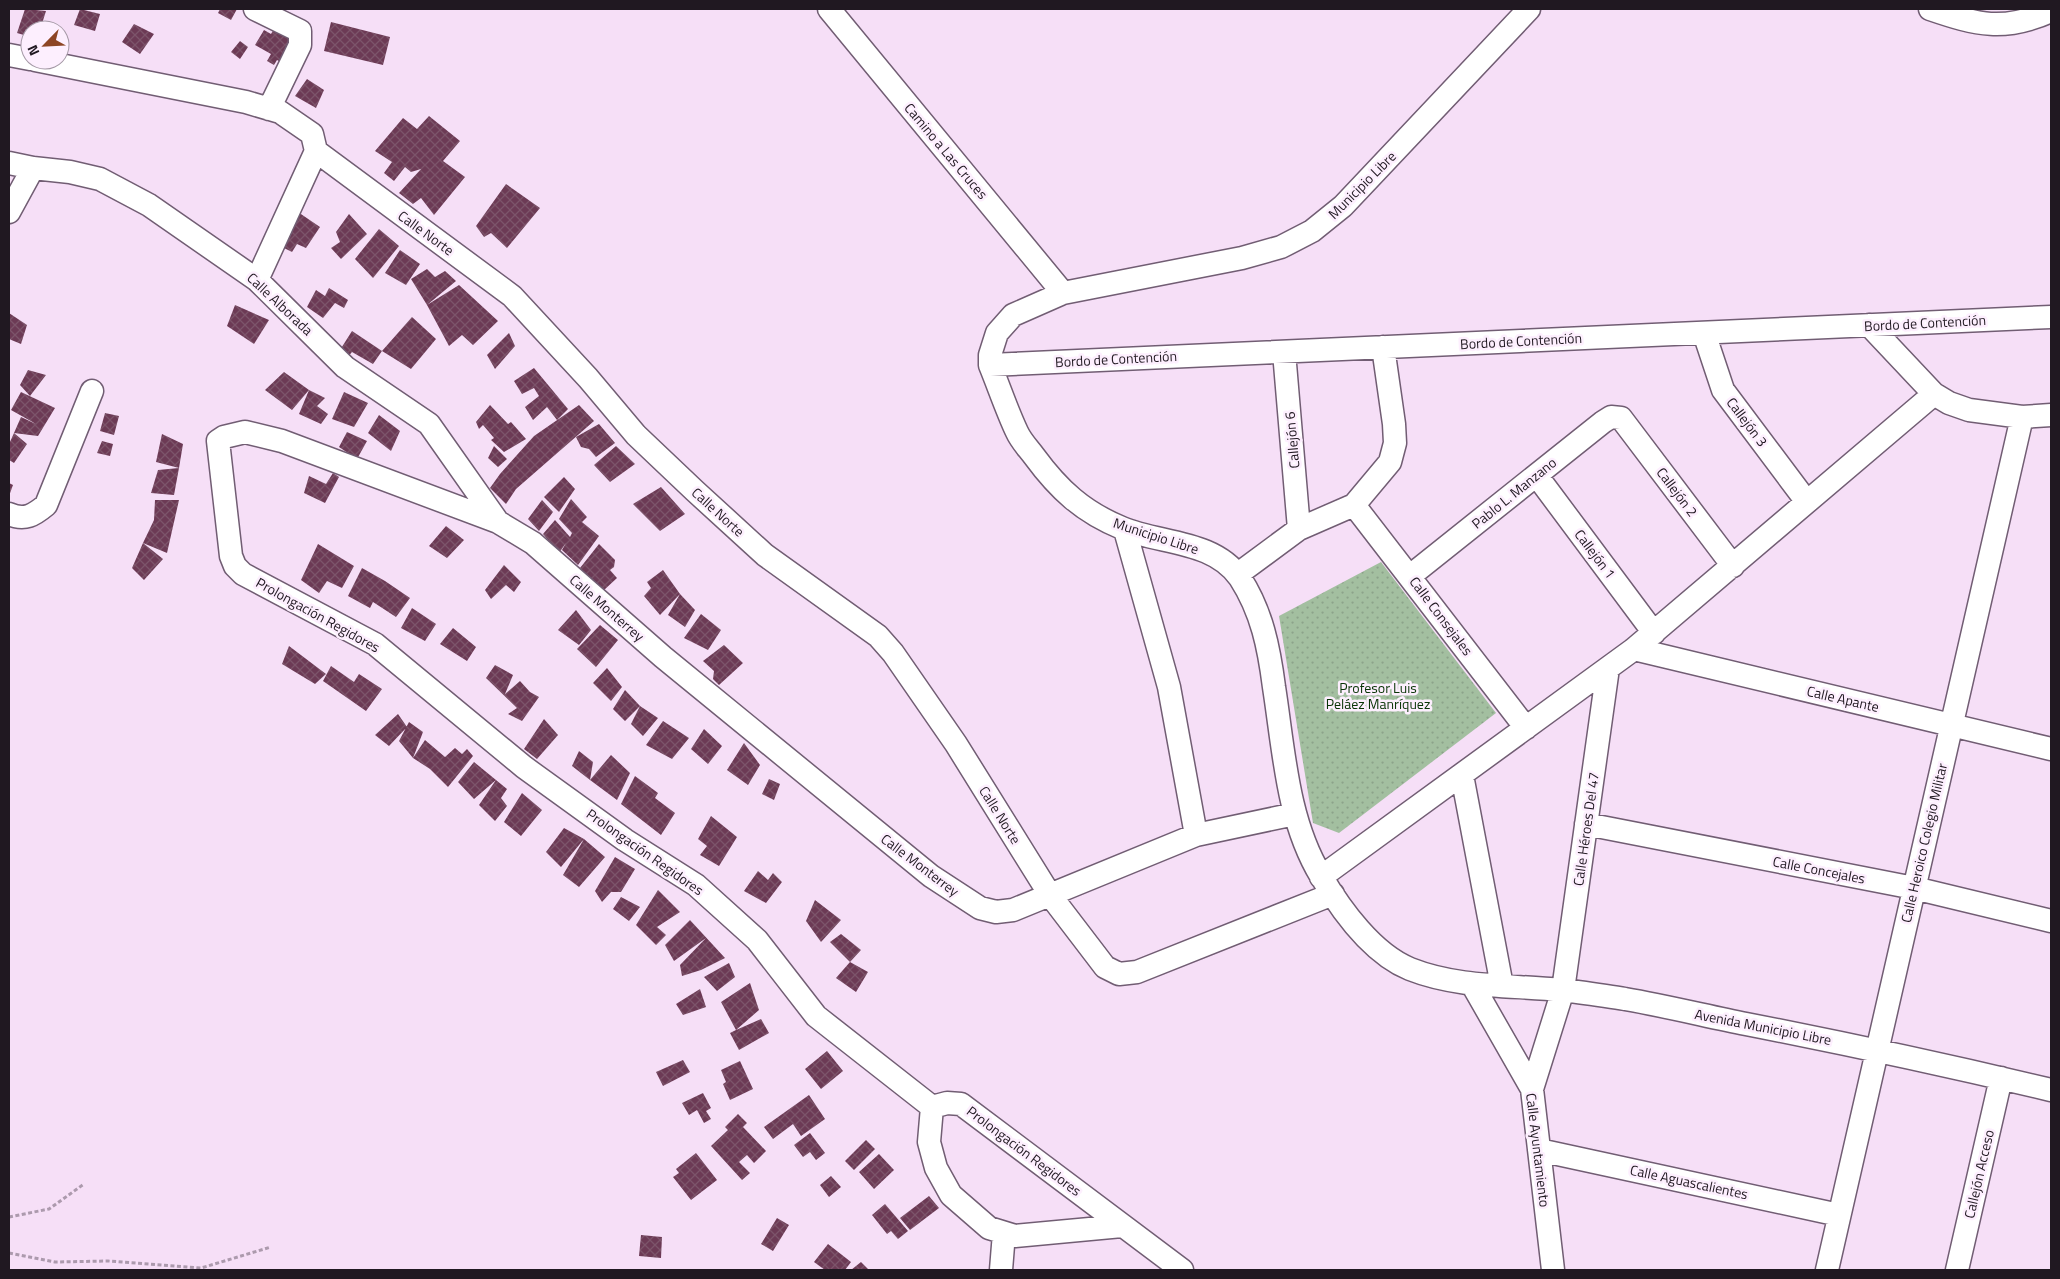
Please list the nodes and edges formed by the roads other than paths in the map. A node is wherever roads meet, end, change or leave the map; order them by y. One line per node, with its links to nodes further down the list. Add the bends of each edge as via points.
1 (256, 9): 7 (street, via 300,31 300,46)
2 (829, 9): 13 (street, Camino a Las Cruces)
3 (1529, 9): 13 (street, Municipio Libre, via 1343,206 1312,231 1281,247 1242,258)
4 (1930, 9): 5 (street, via 1960,19 1999,26 2032,20)
5 (2051, 11)
6 (70, 67): 7 (street, Calle Norte)
7 (269, 109): 8 (street, Calle Norte, via 280,112 312,134)
8 (316, 151): 12 (street); 48 (street, Calle Norte, via 512,296 636,435 695,491 765,555 878,636 956,744)
9 (9, 163): 10 (street, Calle Alborada)
10 (33, 168): 11 (street); 12 (street, Calle Alborada, via 100,179 149,205)
11 (9, 212)
12 (258, 280): 29 (street, Calle Alborada, via 345,367 430,424)
13 (1063, 293): 19 (street, Municipio Libre, via 1013,316 997,333)
14 (2051, 317): 15 (street, Bordo de Contención)
15 (1869, 325): 16 (street, Bordo de Contención); 21 (street)
16 (1704, 333): 17 (street, Bordo de Contención); 26 (street, Callejón 3, via 1723,390)
17 (1383, 347): 18 (street, Bordo de Contención); 27 (street, via 1395,443 1390,462)
18 (1284, 352): 19 (street, Bordo de Contención); 30 (street, Callejón 6)
19 (990, 365): 31 (street, Municipio Libre, via 1018,435 1041,466 1065,494 1088,511)
20 (92, 391): 28 (street, via 46,505 34,516)
21 (1934, 394): 23 (street, via 1969,410); 26 (street, Calle Norte)
22 (2051, 415): 23 (street)
23 (2022, 417): 39 (street, Calle Heroico Colegio Militar)
24 (1621, 418): 25 (street, Pablo L. Manzano, via 1611,417 1602,422); 33 (street, Callejón 2)
25 (1537, 476): 35 (street, Pablo L. Manzano); 36 (street, Callejón 1)
26 (1807, 502): 33 (street, Calle Norte)
27 (1354, 505): 30 (street); 35 (street, Calle Consejales)
28 (9, 514)
29 (498, 522): 32 (street, Calle Monterrey, via 282,441 245,432 218,441); 48 (street, Calle Monterrey, via 533,543 663,657 931,876 980,908 996,912 1013,910)
30 (1299, 529): 34 (street)
31 (1125, 530): 34 (street, Municipio Libre, via 1195,547 1221,559); 45 (street, via 1169,687)
32 (231, 556): 57 (street, Prolongación Regidores, via 242,574 376,644 524,767 625,840 696,885 757,940 816,1016)
33 (1732, 566): 36 (street, Calle Norte)
34 (1238, 574): 43 (street, Municipio Libre, via 1257,608 1267,639)
35 (1410, 576): 40 (street, Calle Consejales)
36 (1654, 633): 37 (street, Calle Norte)
37 (1634, 649): 38 (street, Calle Norte); 39 (street, Calle Apante)
38 (1608, 668): 40 (street, Calle Norte); 44 (street, Calle Héroes Del 47)
39 (1951, 725): 41 (street, Calle Apante); 47 (street, Calle Heroico Colegio Militar)
40 (1526, 728): 42 (street, Calle Norte)
41 (2051, 749)
42 (1462, 775): 46 (street, Calle Norte); 51 (street)
43 (1295, 814): 45 (street, Calle Monterrey); 46 (street, Municipio Libre, via 1300,832)
44 (1586, 824): 47 (street, Calle Concejales); 52 (street, Calle Héroes Del 47)
45 (1196, 835): 48 (street, Calle Monterrey)
46 (1327, 886): 48 (street, Calle Norte, via 1137,972 1119,974 1105,967); 50 (street, Municipio Libre, via 1379,950 1406,968)
47 (1914, 888): 49 (street, Calle Concejales); 53 (street, Calle Heroico Colegio Militar)
48 (1050, 895)
49 (2051, 921)
50 (1472, 984): 51 (street, Avenida Municipio Libre); 55 (street, Calle Ayuntamiento)
51 (1502, 986): 52 (street, Avenida Municipio Libre)
52 (1563, 990): 53 (street, Avenida Municipio Libre, via 1629,1000); 55 (street, Calle Héroes Del 47)
53 (1877, 1050): 54 (street, Avenida Municipio Libre); 59 (street, Calle Heroico Colegio Militar)
54 (2001, 1078): 56 (street, Avenida Municipio Libre); 66 (street, Callejón Acceso)
55 (1532, 1089): 58 (street, Calle Ayuntamiento)
56 (2051, 1090)
57 (932, 1108): 60 (street, Prolongación Regidores, via 948,1103 961,1104); 61 (street, via 930,1142 936,1168 951,1195 989,1228)
58 (1539, 1150): 59 (street, Calle Aguascalientes); 64 (street, Calle Ayuntamiento)
59 (1839, 1215): 65 (street, Calle Heroico Colegio Militar)
60 (1122, 1226): 61 (street, via 1033,1235); 63 (street, Prolongación Regidores)
61 (1004, 1233): 62 (street)
62 (1001, 1270)
63 (1182, 1270)
64 (1553, 1270)
65 (1827, 1270)
66 (1957, 1270)

